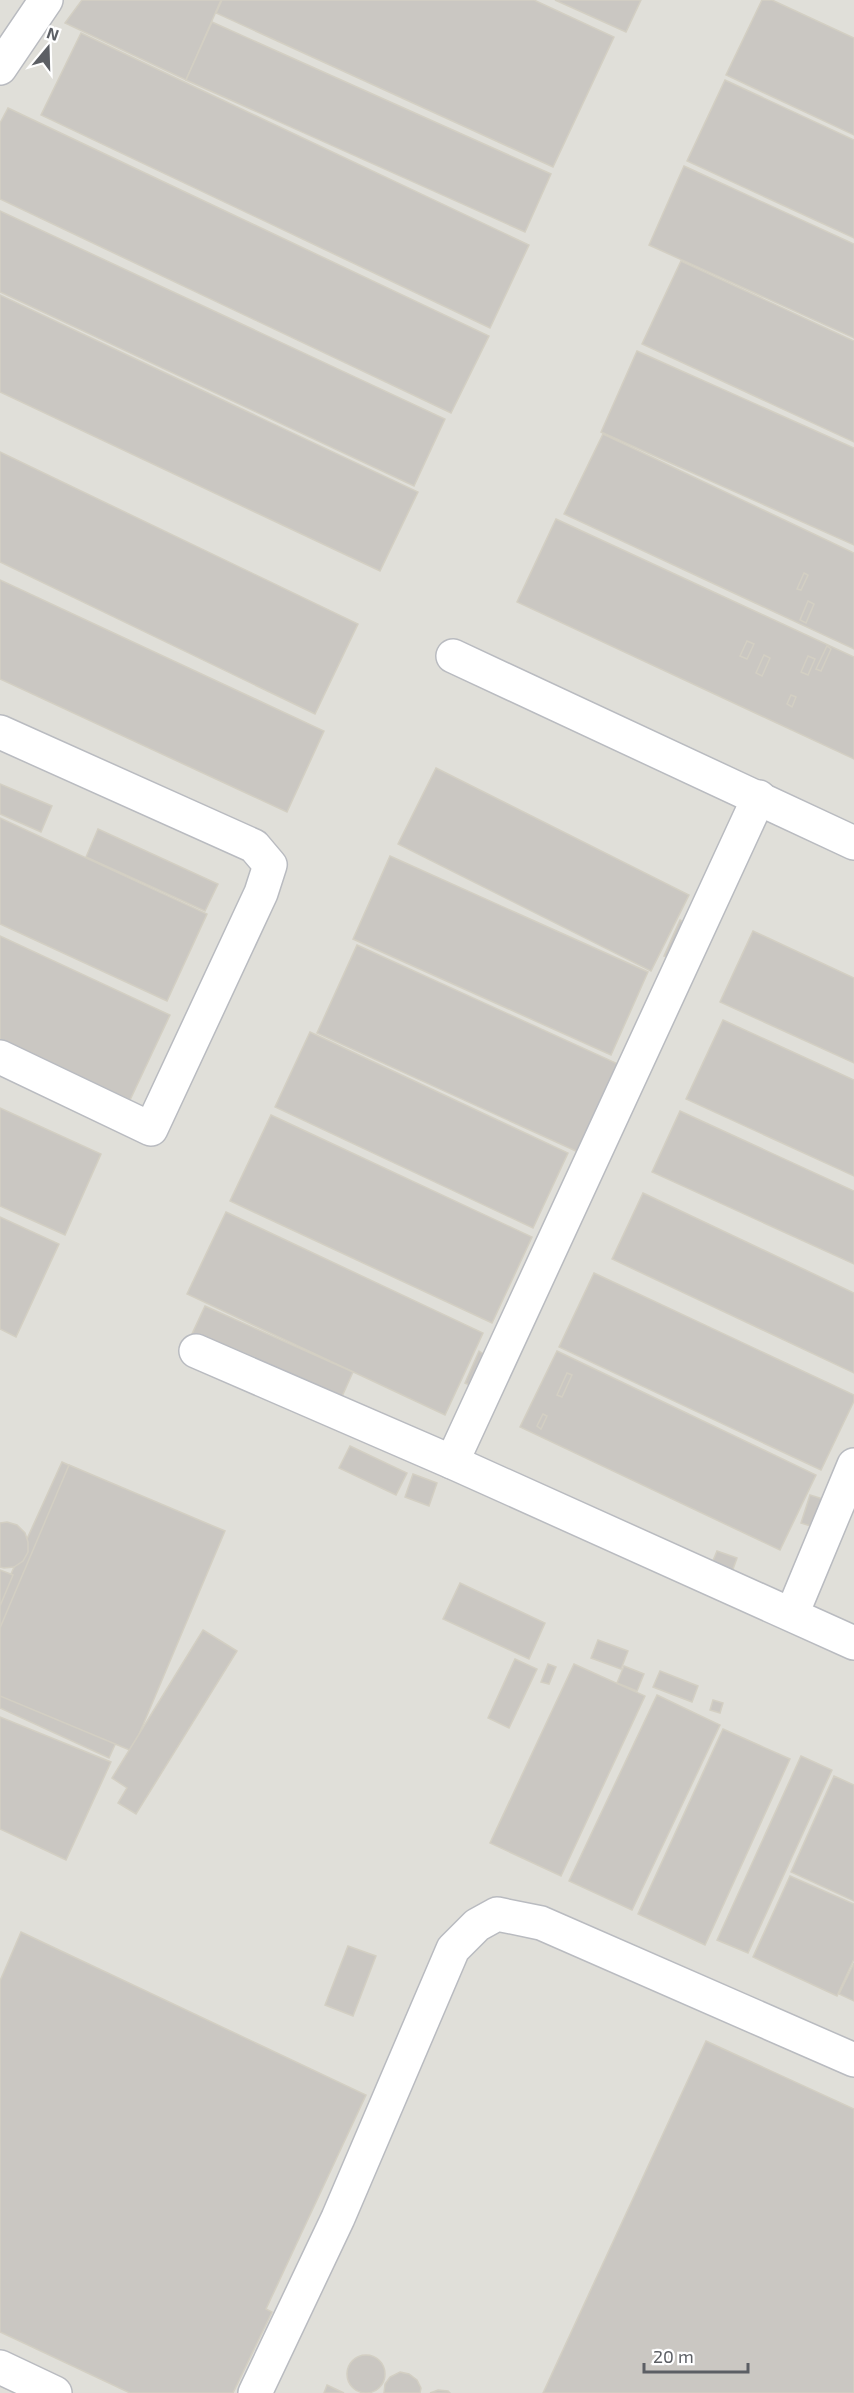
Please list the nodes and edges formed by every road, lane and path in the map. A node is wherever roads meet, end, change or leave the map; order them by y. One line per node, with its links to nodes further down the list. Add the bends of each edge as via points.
1 (46, 0): 2 (lane)
2 (0, 68)
3 (453, 656): 5 (lane)
4 (0, 732): 7 (lane, via 254,846 270,865 261,893 151,1129)
5 (759, 797): 6 (lane); 9 (lane)
6 (854, 843)
7 (0, 1057)
8 (196, 1351): 9 (lane)
9 (452, 1462): 11 (lane)
10 (854, 1465): 11 (lane)
11 (792, 1614): 12 (lane)
12 (854, 1643)
13 (854, 2060): 16 (lane, via 541,1923 498,1914 477,1925 453,1949 338,2218)
14 (0, 2367): 15 (lane)
15 (55, 2393)
16 (255, 2393)

